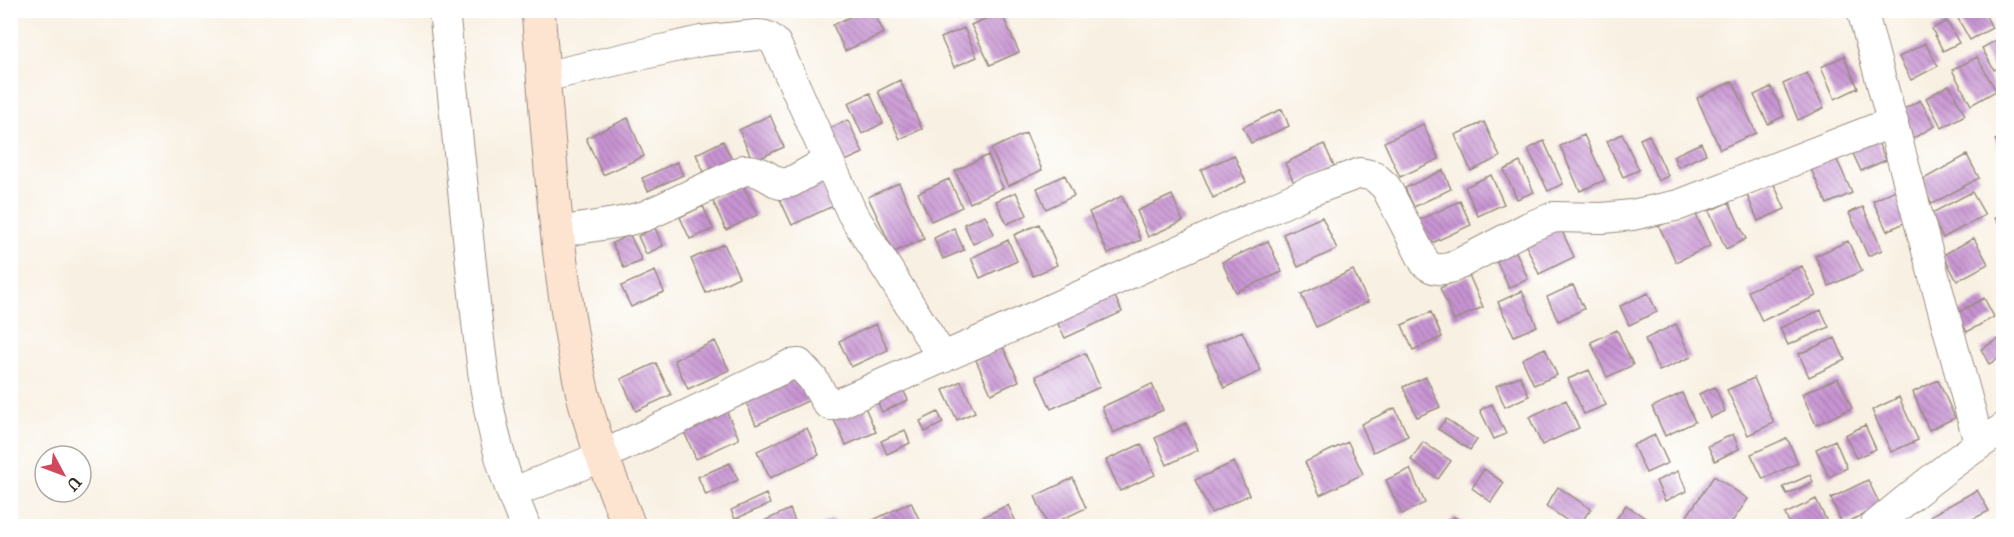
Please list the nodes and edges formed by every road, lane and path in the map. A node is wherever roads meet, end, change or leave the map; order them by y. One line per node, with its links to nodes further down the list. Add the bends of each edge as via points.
1 (444, 10): 11 (street, via 479,341 504,471)
2 (538, 10): 4 (main road)
3 (1862, 10): 5 (street)
4 (543, 77): 6 (street, via 700,41 765,35 776,44); 7 (main road)
5 (1893, 122): 8 (street, via 1679,205 1603,218 1554,217 1443,270 1425,263 1386,187 1374,176 1360,173 1308,192); 9 (street)
6 (828, 161): 7 (street, via 780,184 762,173 744,170 645,216); 8 (street, via 852,213)
7 (558, 232): 10 (main road, via 579,377)
8 (943, 358): 10 (street, via 831,405 807,371 799,364 790,365)
9 (1991, 435): 14 (street, via 1916,490)
10 (600, 457): 11 (street); 13 (main road)
11 (520, 490): 12 (street)
12 (525, 526)
13 (629, 526)
14 (1875, 526)

